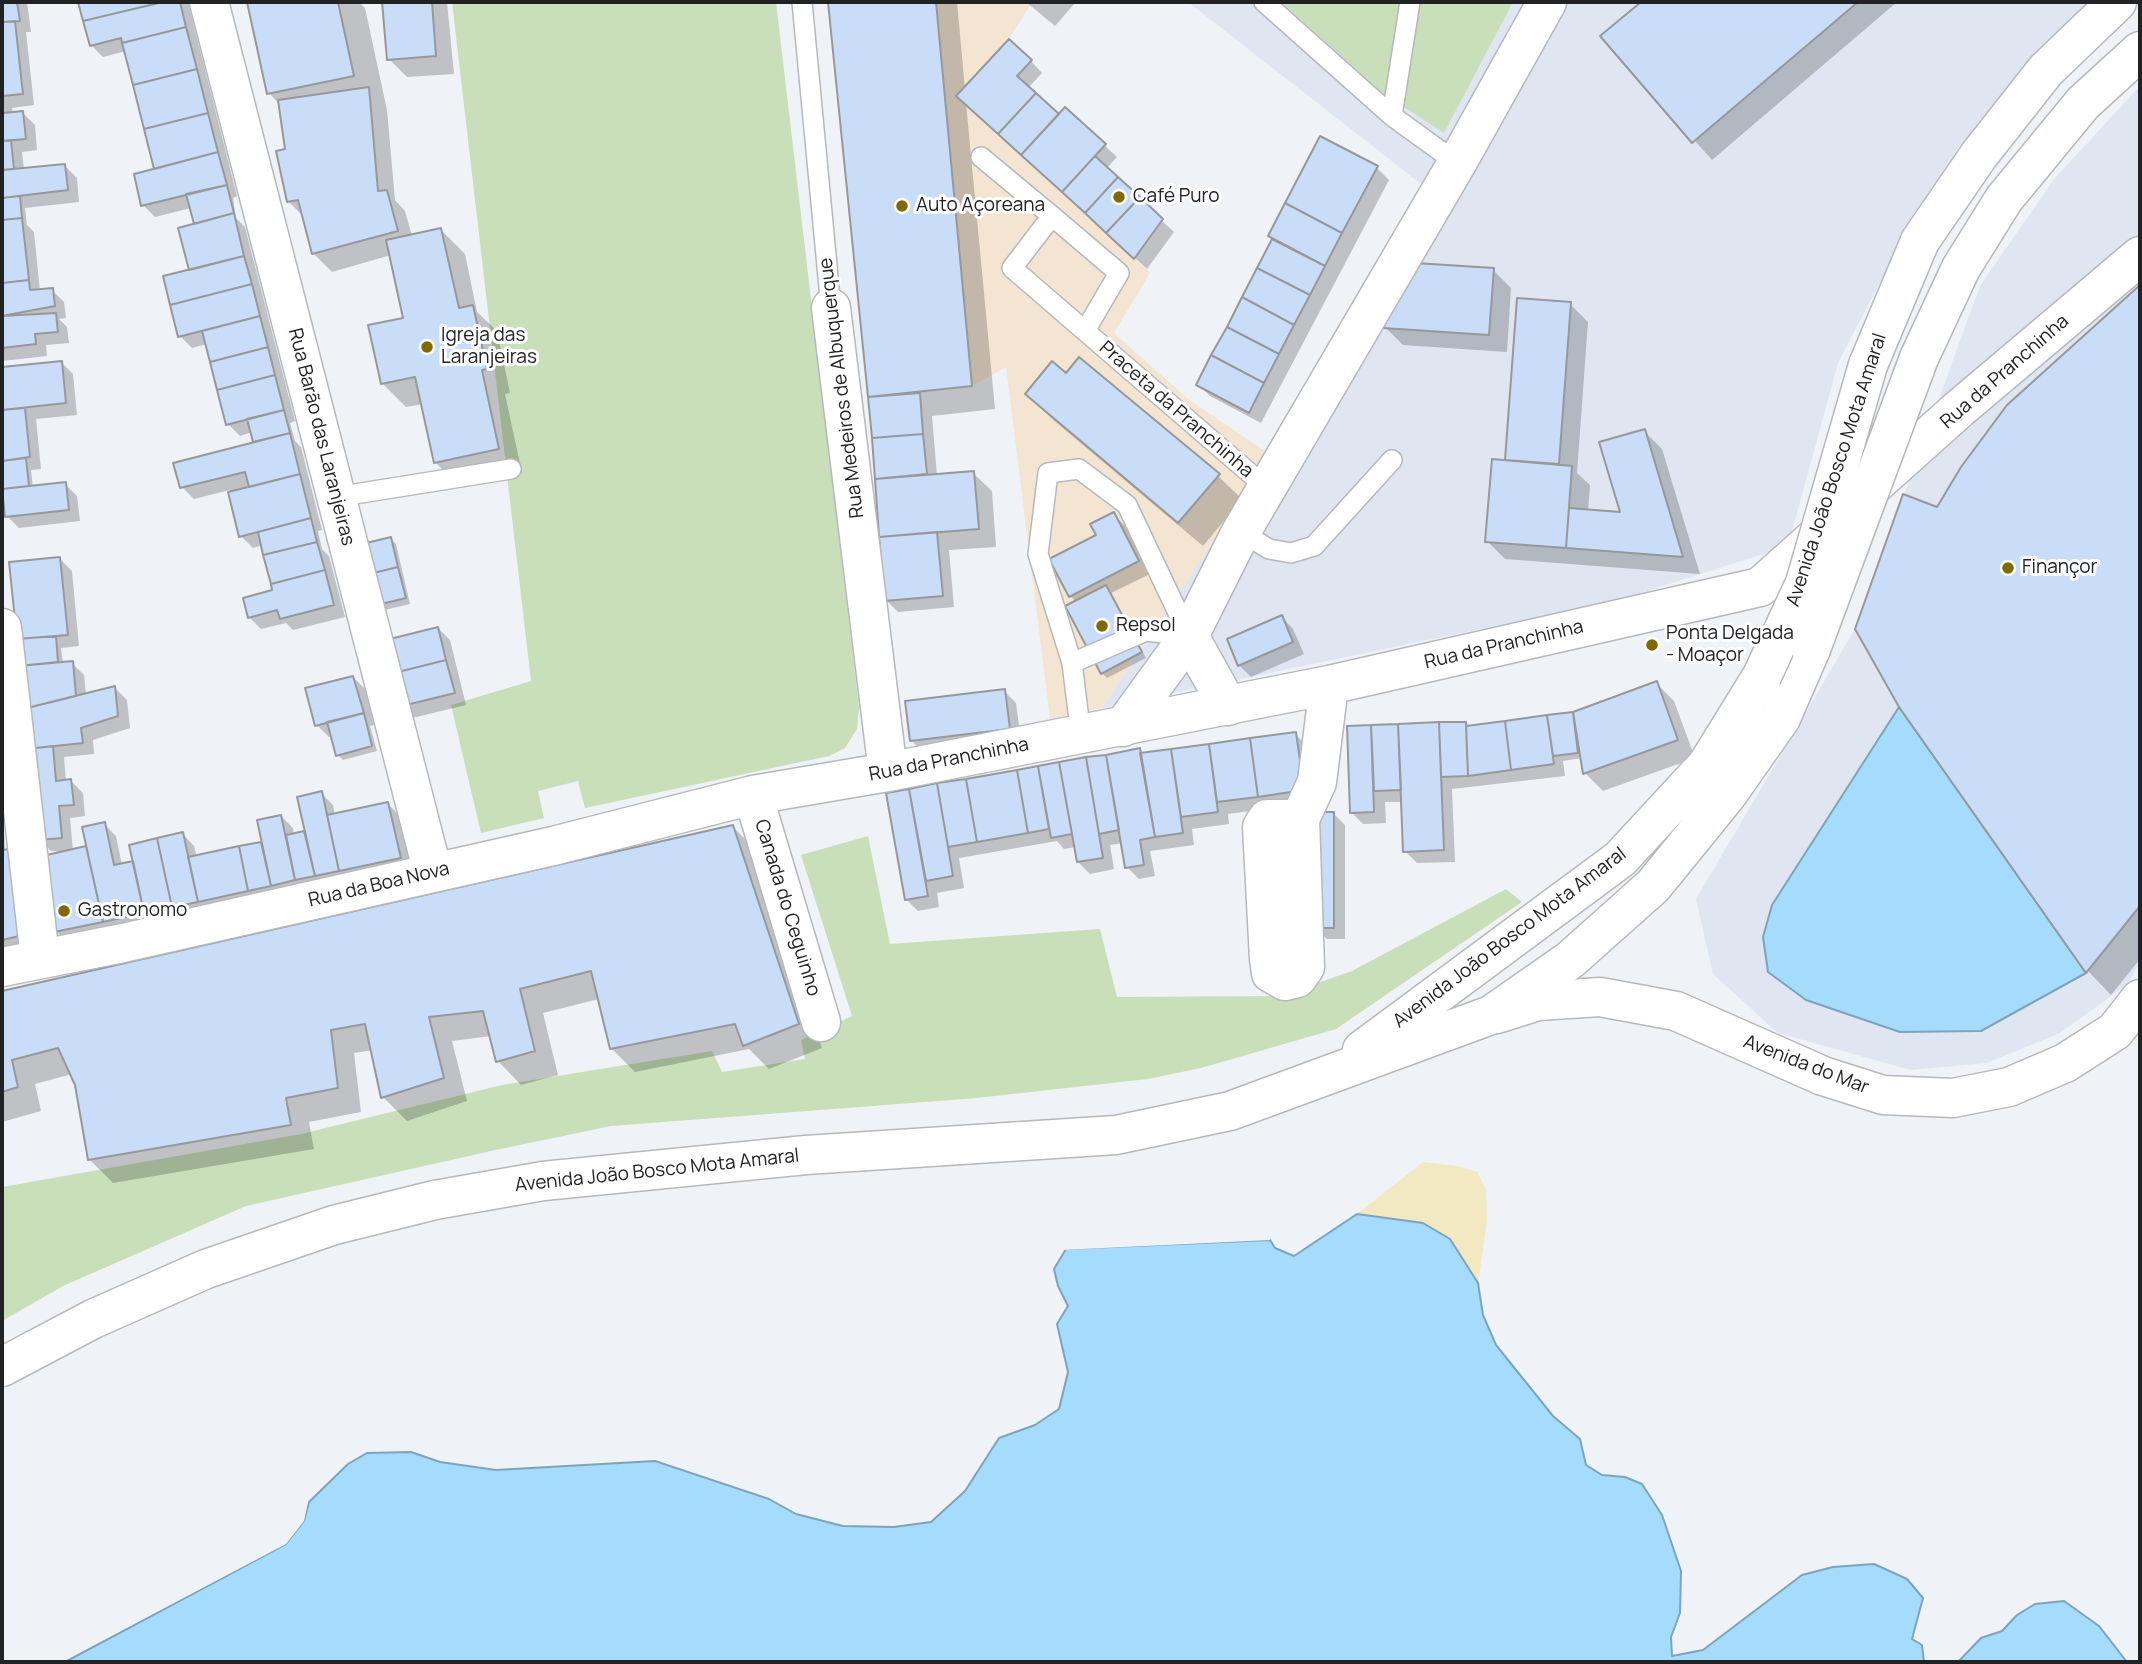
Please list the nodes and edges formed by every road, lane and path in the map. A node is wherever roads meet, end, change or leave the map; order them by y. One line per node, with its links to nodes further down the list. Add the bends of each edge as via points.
1 (209, 2): 18 (street, Rua Barão das Laranjeiras)
2 (802, 2): 13 (lane, Rua Medeiros de Albuquerque)
3 (1264, 2): 8 (lane)
4 (1410, 2): 8 (lane)
5 (1547, 2): 10 (street)
6 (2117, 2): 36 (street, Avenida João Bosco Mota Amaral, bridge, via 2046,71 1920,241 1868,365 1805,583 1762,676 1707,765 1620,859)
7 (2140, 51): 34 (street, Avenida João Bosco Mota Amaral, bridge, via 2083,103 2004,199 1961,268 1919,358 1781,718 1727,795 1653,886 1570,961)
8 (1392, 116): 10 (lane)
9 (981, 157): 11 (lane)
10 (1457, 163): 17 (street)
11 (1052, 216): 14 (lane, Praceta da Pranchinha, via 1119,273); 14 (lane, Praceta da Pranchinha, via 1012,268)
12 (2140, 256): 23 (street, Rua da Pranchinha, via 1959,409 1760,587)
13 (831, 308): 27 (street, Rua Medeiros de Albuquerque)
14 (1084, 331): 17 (lane, Praceta da Pranchinha)
15 (1392, 460): 19 (lane, via 1314,546 1291,553 1269,549)
16 (511, 469): 18 (lane)
17 (1267, 488): 19 (street)
18 (336, 497): 30 (street, Rua Barão das Laranjeiras)
19 (1241, 533): 21 (street)
20 (2, 628): 31 (street)
21 (1189, 636): 22 (lane, via 1146,631); 22 (lane, via 1127,505 1080,469 1048,473 1038,554); 24 (street); 25 (street)
22 (1072, 663): 26 (lane)
23 (1329, 685): 24 (street, Rua da Pranchinha); 29 (street, via 1317,782)
24 (1228, 706): 25 (street, Rua da Pranchinha)
25 (1124, 727): 26 (street, Rua da Pranchinha)
26 (1081, 736): 27 (street, Rua da Pranchinha)
27 (888, 772): 28 (street, Rua da Pranchinha)
28 (753, 795): 30 (street, Rua da Boa Nova); 35 (street, Canada do Ceguinho)
29 (1300, 819)
30 (433, 873): 31 (street, Rua da Boa Nova)
31 (40, 958): 32 (street, Rua da Boa Nova)
32 (2, 967)
33 (2140, 999): 34 (street, Avenida do Mar, via 2115,1031 2065,1063 2009,1087 1953,1098 1883,1095 1823,1076 1676,1011 1600,997 1538,1001)
34 (1491, 1015): 36 (street, Avenida João Bosco Mota Amaral)
35 (821, 1022)
36 (1335, 1071): 37 (street, Avenida João Bosco Mota Amaral, via 1230,1111 1116,1135 807,1155 543,1181 435,1200 334,1225 206,1269 93,1319)
37 (2, 1367)

